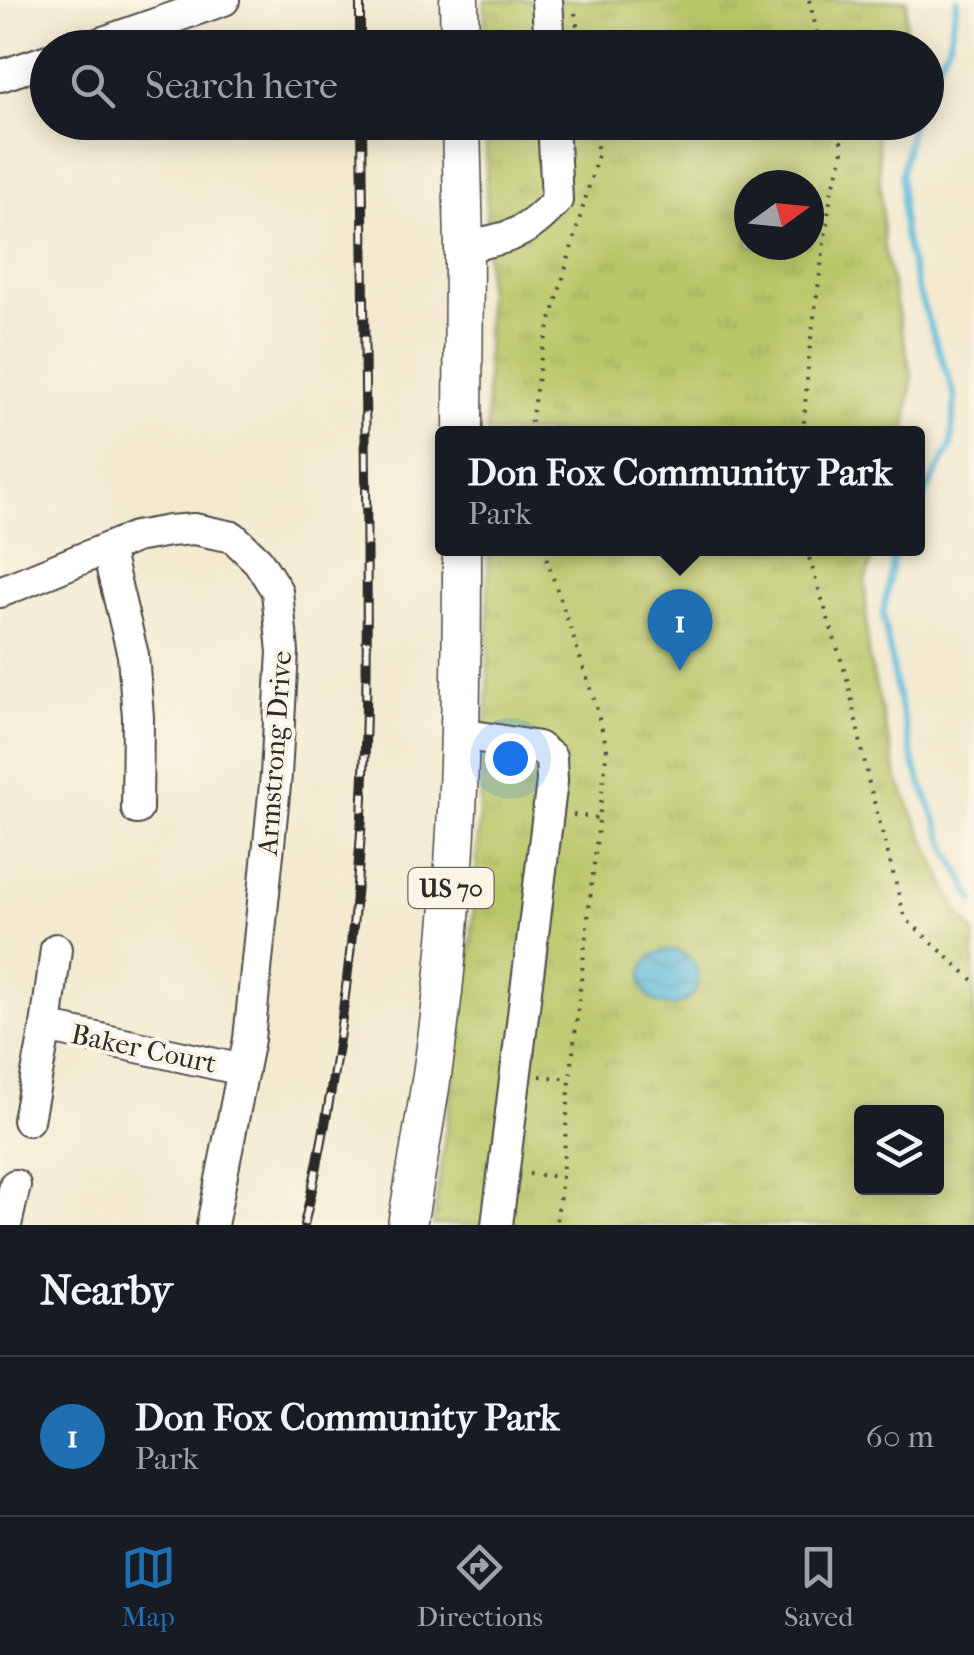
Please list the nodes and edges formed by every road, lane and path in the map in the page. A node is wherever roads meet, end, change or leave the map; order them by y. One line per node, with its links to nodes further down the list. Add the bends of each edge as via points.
1 (224, 0): 6 (street)
2 (459, 0): 8 (main road)
3 (548, 0): 9 (street)
4 (573, 0): 10 (path)
5 (809, 0): 11 (path)
6 (158, 10): 7 (street)
7 (120, 30)
8 (460, 30)
9 (549, 30)
10 (578, 30)
11 (816, 30)
12 (30, 66): 13 (street)
13 (0, 76)
14 (462, 140): 18 (main road)
15 (554, 140): 18 (street, via 557,200 542,218 509,238)
16 (596, 140): 20 (path, via 598,154 542,352)
17 (841, 140): 21 (path)
18 (464, 246): 19 (main road)
19 (463, 426)
20 (530, 426)
21 (804, 426)
22 (108, 548): 26 (street, Armstrong Drive); 28 (street, via 133,655); 32 (street, Armstrong Drive, via 169,530 233,537 277,591 282,652 276,775)
23 (462, 556): 27 (main road, US 70)
24 (546, 556): 35 (path, via 607,748)
25 (809, 556): 30 (path, via 848,682 905,918)
26 (0, 592)
27 (462, 734): 34 (street, via 538,747 551,757); 39 (main road, US 70, via 446,961)
28 (137, 809)
29 (56, 949): 31 (street, Baker Court)
30 (974, 980)
31 (46, 1027): 32 (street, Baker Court); 33 (street, Baker Court)
32 (243, 1070): 38 (street, Armstrong Drive)
33 (28, 1120)
34 (504, 1172): 35 (path); 40 (street)
35 (562, 1178): 41 (path)
36 (15, 1185): 37 (street)
37 (6, 1225)
38 (212, 1225)
39 (407, 1225)
40 (497, 1225)
41 (556, 1225)

